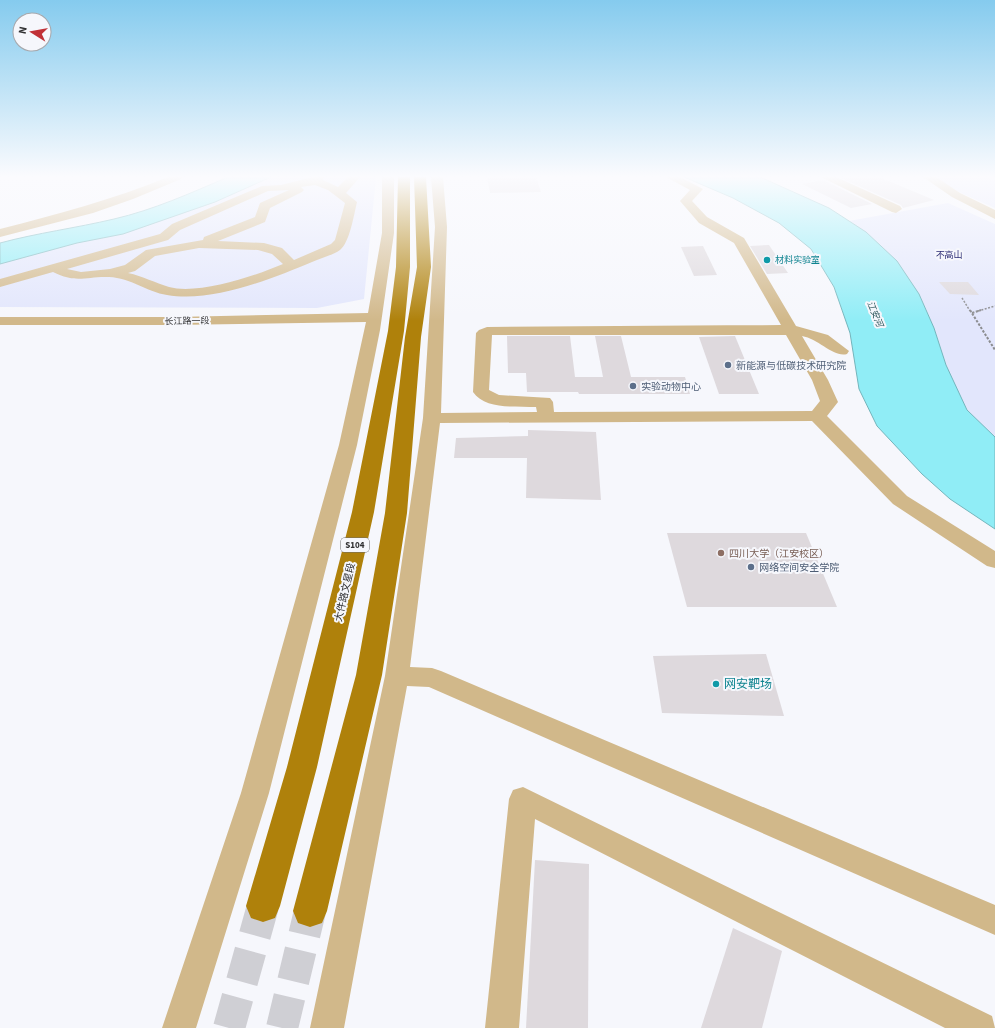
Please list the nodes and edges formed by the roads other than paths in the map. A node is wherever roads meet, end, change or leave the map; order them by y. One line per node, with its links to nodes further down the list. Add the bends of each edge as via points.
1 (31, 225): 10 (street)
2 (183, 225): 11 (street)
3 (248, 225): 12 (street)
4 (345, 225): 13 (street, via 341,240 336,247)
5 (388, 225): 18 (street)
6 (403, 225): 27 (main road, 大件路文星段 / S104, via 403,267 396,331 364,504 302,767)
7 (422, 225): 28 (main road, via 424,267 413,337 396,513 369,675)
8 (441, 225): 23 (street, via 440,298)
9 (712, 225): 19 (street, via 739,241)
10 (0, 233)
11 (164, 237): 12 (street); 14 (street)
12 (195, 244): 13 (street, via 260,246 277,251); 15 (street, via 151,253 130,268)
13 (291, 265): 15 (street, via 250,281 195,293 167,291 139,279)
14 (55, 268): 15 (street, via 81,276); 16 (street)
15 (109, 273)
16 (0, 283)
17 (0, 321): 18 (street, 长江路一段)
18 (373, 323): 20 (street, 长江路一段); 30 (street, via 348,445 255,793)
19 (790, 330): 21 (street, via 814,333); 22 (street, via 820,380 829,402); 24 (street, via 507,329 484,333 481,392 495,400 544,402)
20 (0, 331)
21 (840, 351)
22 (817, 416): 24 (street); 25 (street, via 900,500)
23 (432, 418): 24 (street); 26 (street)
24 (546, 418)
25 (995, 561)
26 (397, 676): 29 (street, via 432,678); 31 (street)
27 (263, 906)
28 (310, 910)
29 (995, 920)
30 (179, 1028)
31 (328, 1028)
32 (502, 1028): 33 (street, via 522,799)
33 (980, 1028)

